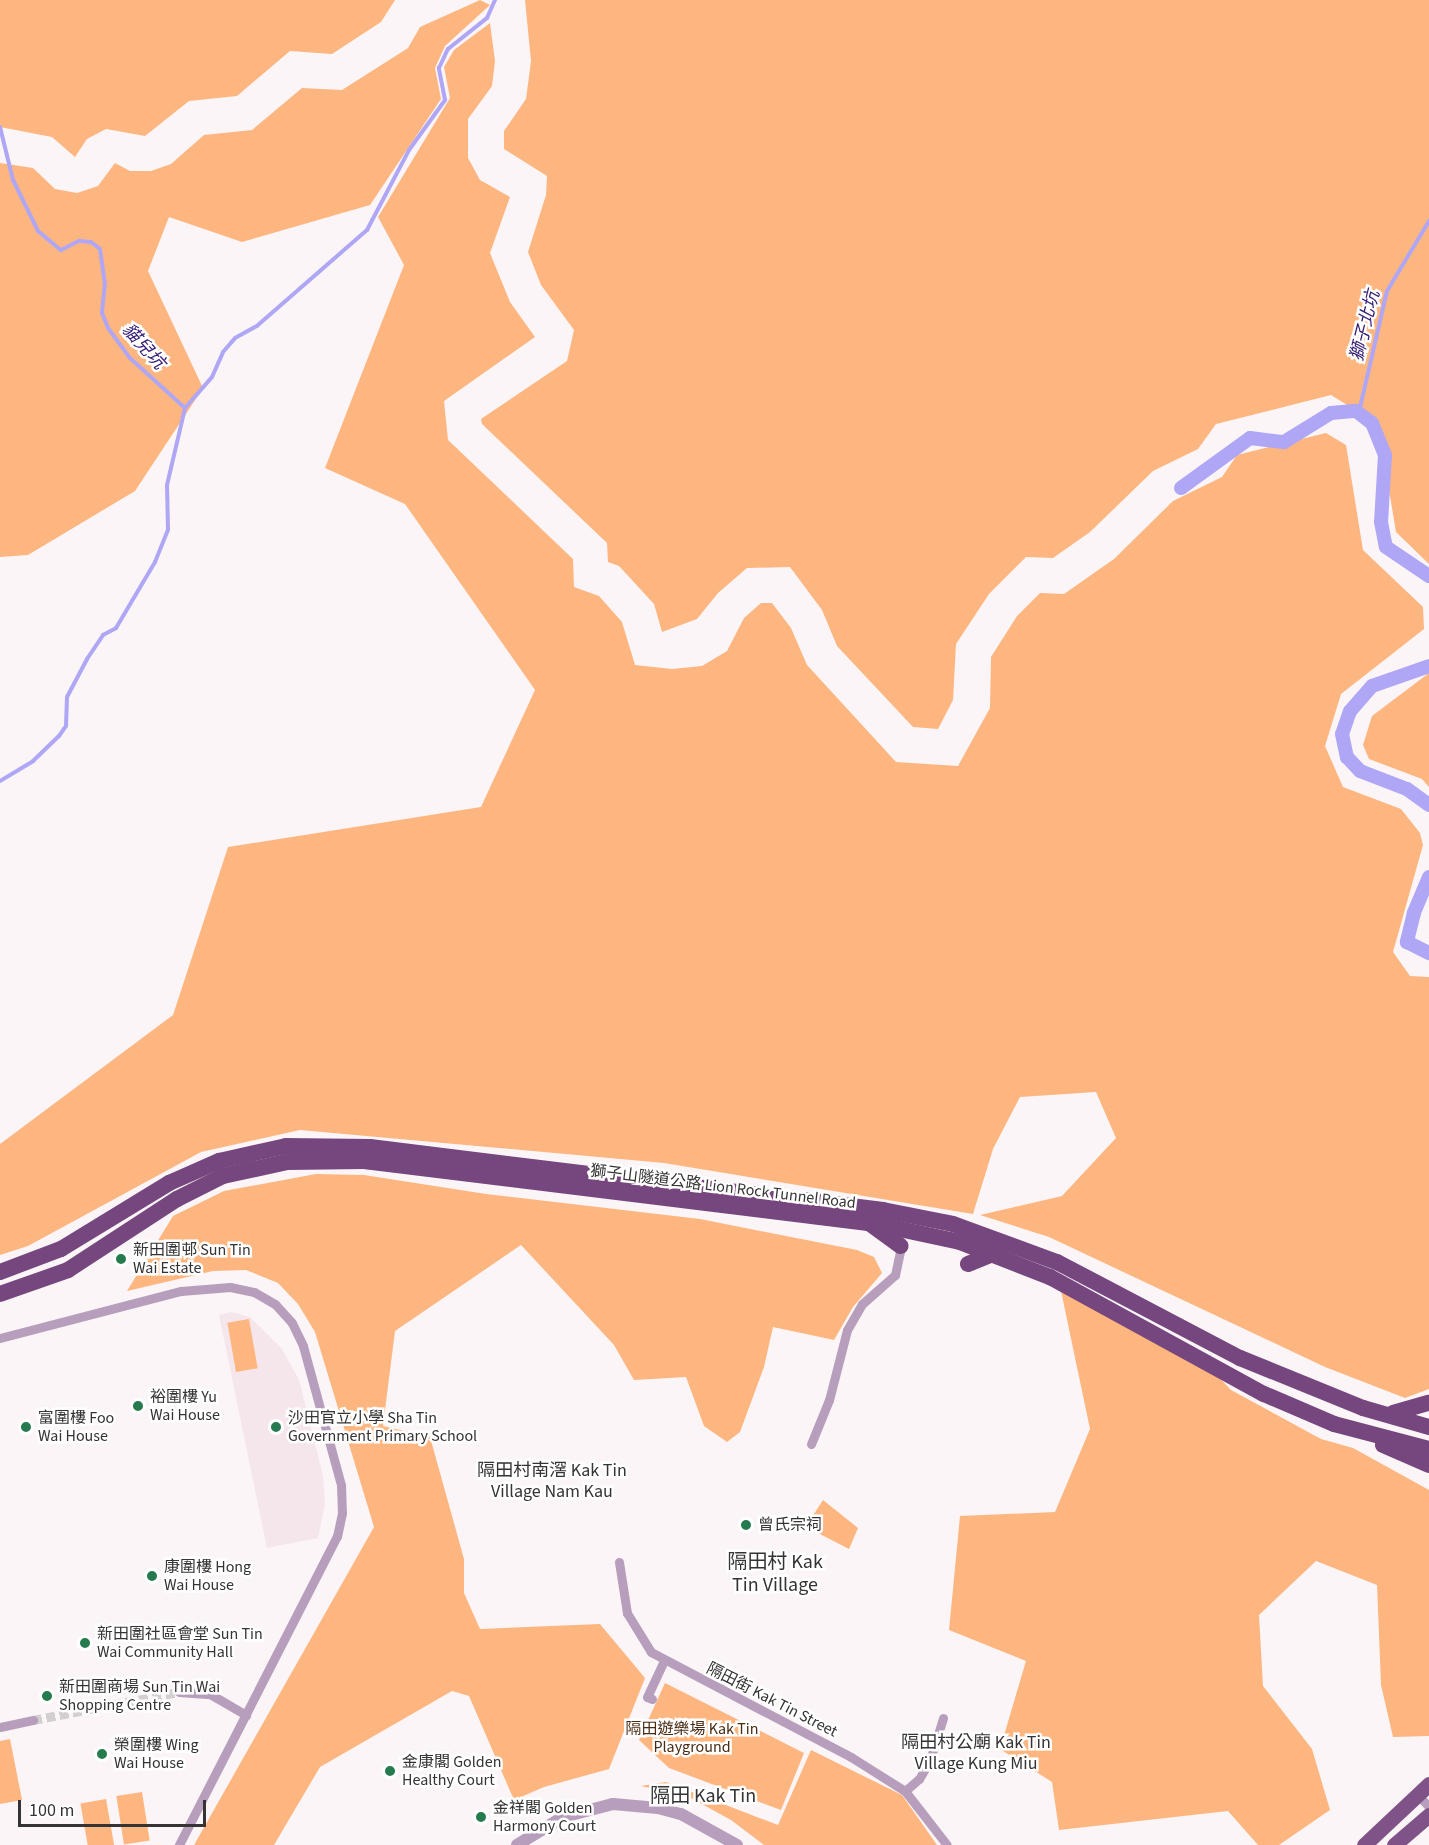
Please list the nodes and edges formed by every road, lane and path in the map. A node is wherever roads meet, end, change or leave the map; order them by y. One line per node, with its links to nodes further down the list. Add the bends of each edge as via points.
1 (869, 1223): 2 (highway); 3 (highway, 獅子山隧道公路 Lion Rock Tunnel Road, via 937,1236); 6 (highway, 獅子山隧道公路 Lion Rock Tunnel Road, via 363,1161 306,1160 253,1167 205,1184 68,1270)
2 (901, 1246): 12 (street, via 895,1275 862,1304 847,1330 829,1400)
3 (995, 1253): 4 (highway); 10 (highway, 獅子山隧道公路 Lion Rock Tunnel Road, via 1086,1295 1264,1394)
4 (968, 1264)
5 (0, 1272): 9 (highway, 獅子山隧道公路 Lion Rock Tunnel Road, via 61,1249 162,1187 219,1161 286,1146 370,1147 883,1210 953,1224 1057,1262 1240,1358)
6 (0, 1294)
7 (0, 1338): 19 (street, via 181,1291 231,1287 254,1292 275,1304 298,1334 335,1458 342,1513 337,1536)
8 (1429, 1403): 9 (highway, via 1409,1412)
9 (1381, 1413): 11 (highway, 獅子山隧道公路 Lion Rock Tunnel Road)
10 (1334, 1424): 13 (highway, 獅子山隧道公路 Lion Rock Tunnel Road); 14 (highway)
11 (1429, 1427)
12 (811, 1444)
13 (1429, 1449)
14 (1429, 1465)
15 (619, 1562): 16 (street, 隔田街 Kak Tin Street, via 632,1627)
16 (663, 1662): 18 (street, via 646,1697); 23 (street, 隔田街 Kak Tin Street, via 851,1757)
17 (179, 1692): 19 (street, via 210,1694)
18 (652, 1699)
19 (246, 1715): 26 (street)
20 (943, 1718): 23 (street, via 930,1760 919,1779)
21 (33, 1719): 22 (street)
22 (0, 1727)
23 (905, 1791): 29 (street, 隔田街 Kak Tin Street)
24 (1426, 1795): 30 (main road)
25 (1429, 1815): 31 (main road)
26 (179, 1845)
27 (517, 1845): 28 (street, via 562,1817 613,1804 681,1814)
28 (737, 1845)
29 (947, 1845)
30 (1364, 1845)
31 (1394, 1845)

